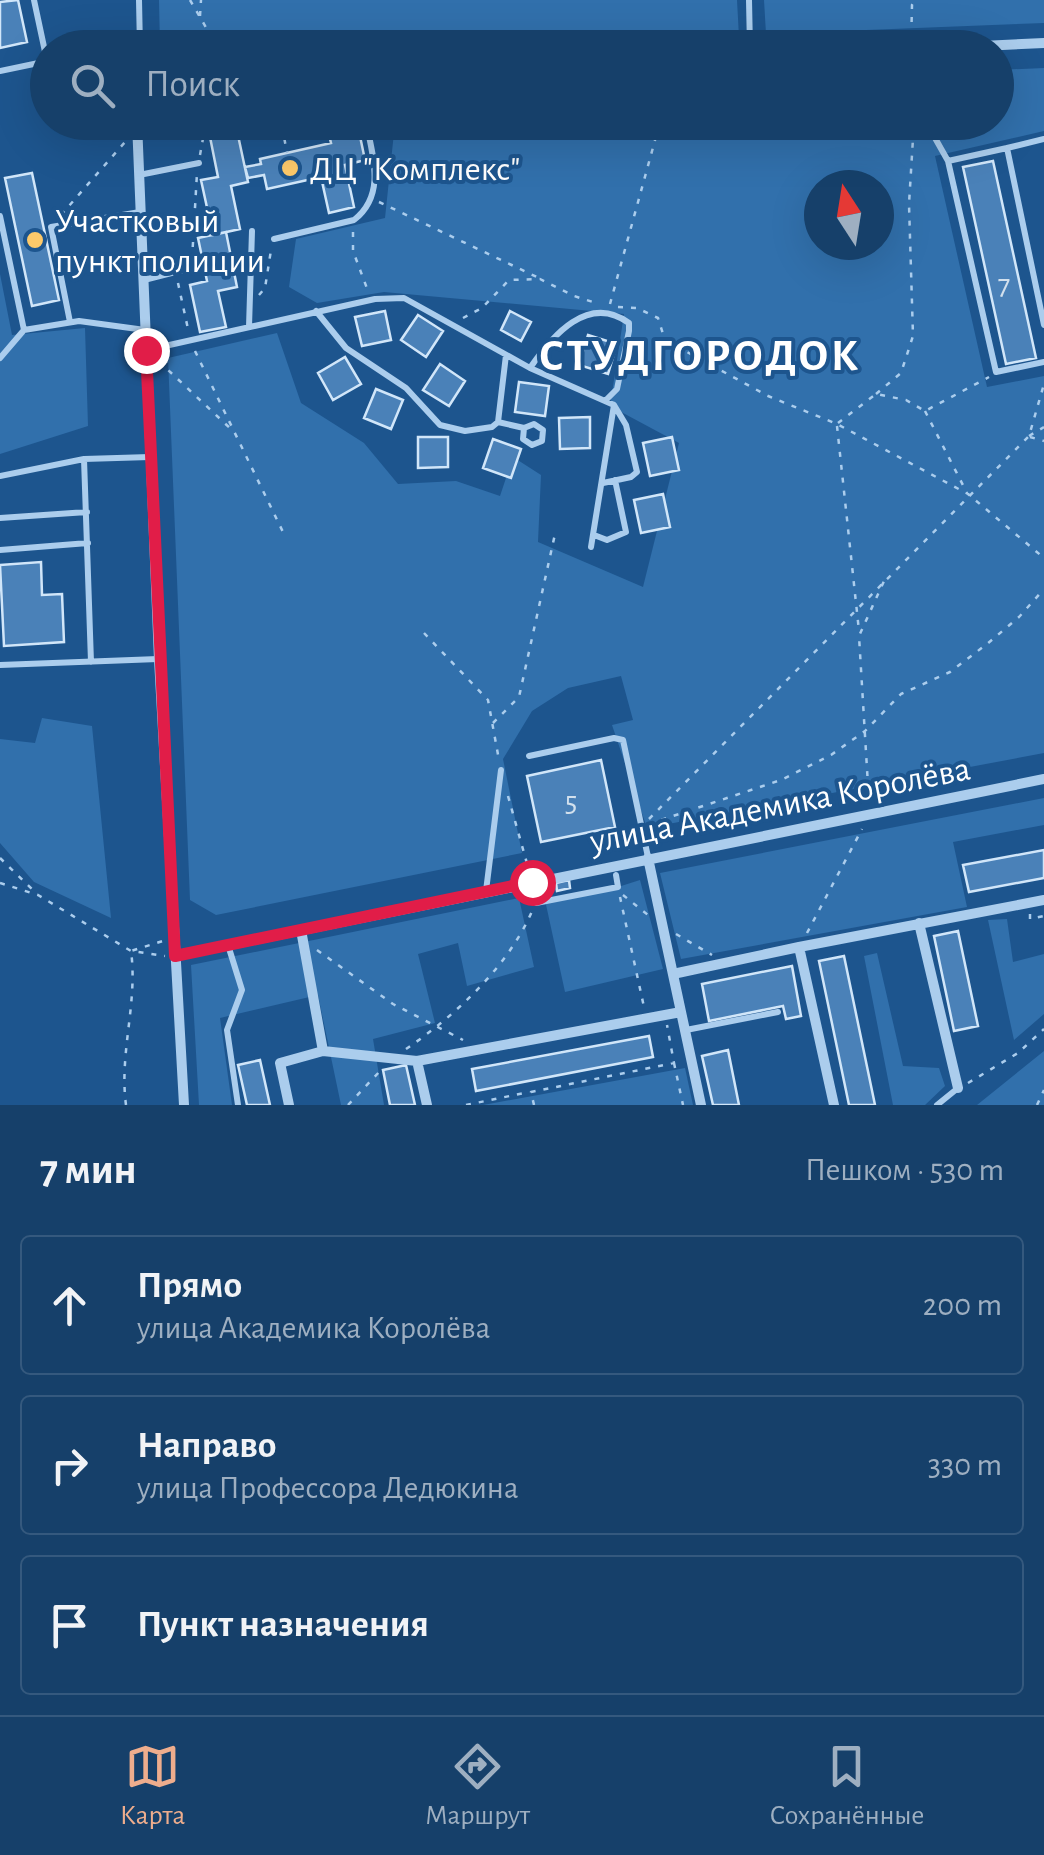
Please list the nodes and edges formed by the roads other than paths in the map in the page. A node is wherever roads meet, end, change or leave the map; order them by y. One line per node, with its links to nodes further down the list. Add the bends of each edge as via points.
1 (34, 0): 4 (lane)
2 (138, 0): 5 (lane)
3 (750, 0): 6 (lane)
4 (40, 30)
5 (139, 30)
6 (750, 30)
7 (1044, 43): 8 (street)
8 (1014, 44)
9 (30, 65): 10 (lane)
10 (0, 72)
11 (1044, 139): 15 (lane)
12 (138, 140): 18 (street)
13 (370, 140): 22 (lane, via 377,175 364,212)
14 (936, 140): 16 (lane)
15 (1007, 148): 16 (lane); 27 (lane)
16 (948, 161): 34 (lane, via 996,372)
17 (199, 163): 18 (lane)
18 (139, 176): 19 (street)
19 (140, 212): 24 (street); 26 (lane, via 50,227)
20 (0, 216): 29 (lane)
21 (252, 231): 28 (lane)
22 (274, 239)
23 (192, 268): 24 (lane)
24 (144, 280): 30 (street)
25 (316, 312): 28 (lane); 32 (lane, via 404,298); 38 (lane, via 346,348 406,388 440,425 465,431)
26 (70, 322): 29 (lane); 30 (lane)
27 (1044, 325)
28 (249, 327): 31 (lane)
29 (24, 330): 33 (lane)
30 (146, 330): 31 (street)
31 (146, 350): 40 (street)
32 (506, 355): 35 (lane); 38 (lane)
33 (0, 358)
34 (1044, 362)
35 (530, 368): 36 (lane); 36 (lane, via 550,338 575,319 616,314 630,331 617,389)
36 (605, 401): 37 (lane)
37 (614, 405): 43 (lane, via 637,472); 44 (lane)
38 (498, 422): 39 (lane)
39 (524, 428)
40 (151, 456): 41 (lane); 51 (street)
41 (84, 459): 42 (lane); 45 (lane)
42 (0, 476)
43 (615, 480): 44 (lane); 47 (lane, via 626,532 607,540)
44 (603, 483): 47 (lane)
45 (88, 512): 46 (lane); 48 (lane)
46 (0, 518)
47 (594, 535): 49 (lane)
48 (88, 543): 50 (lane); 52 (lane)
49 (592, 547)
50 (0, 550)
51 (159, 658): 52 (lane); 66 (street)
52 (91, 662): 53 (lane)
53 (0, 665)
54 (530, 756): 57 (lane, via 619,738)
55 (500, 770): 60 (lane)
56 (1044, 778): 57 (street, улица Академика Королёва)
57 (648, 858): 59 (street, улица Академика Королёва); 67 (street)
58 (616, 875): 59 (lane, via 618,887 536,904)
59 (532, 882): 60 (street, улица Академика Королёва)
60 (486, 891): 63 (street, улица Академика Королёва)
61 (1044, 900): 62 (street)
62 (919, 923): 65 (street); 73 (street)
63 (302, 935): 64 (street, улица Академика Королёва); 71 (street)
64 (228, 945): 66 (street, улица Академика Королёва); 75 (lane, via 242,990 226,1030)
65 (799, 947): 67 (street); 79 (street)
66 (171, 956): 74 (street)
67 (673, 974): 68 (street)
68 (681, 1012): 70 (street); 72 (street)
69 (778, 1012): 70 (lane)
70 (685, 1030): 78 (street)
71 (323, 1051): 72 (street); 76 (street, via 280,1063)
72 (417, 1061): 77 (street)
73 (958, 1088): 80 (lane)
74 (184, 1105)
75 (238, 1105)
76 (289, 1105)
77 (427, 1105)
78 (700, 1105)
79 (834, 1105)
80 (936, 1105)

